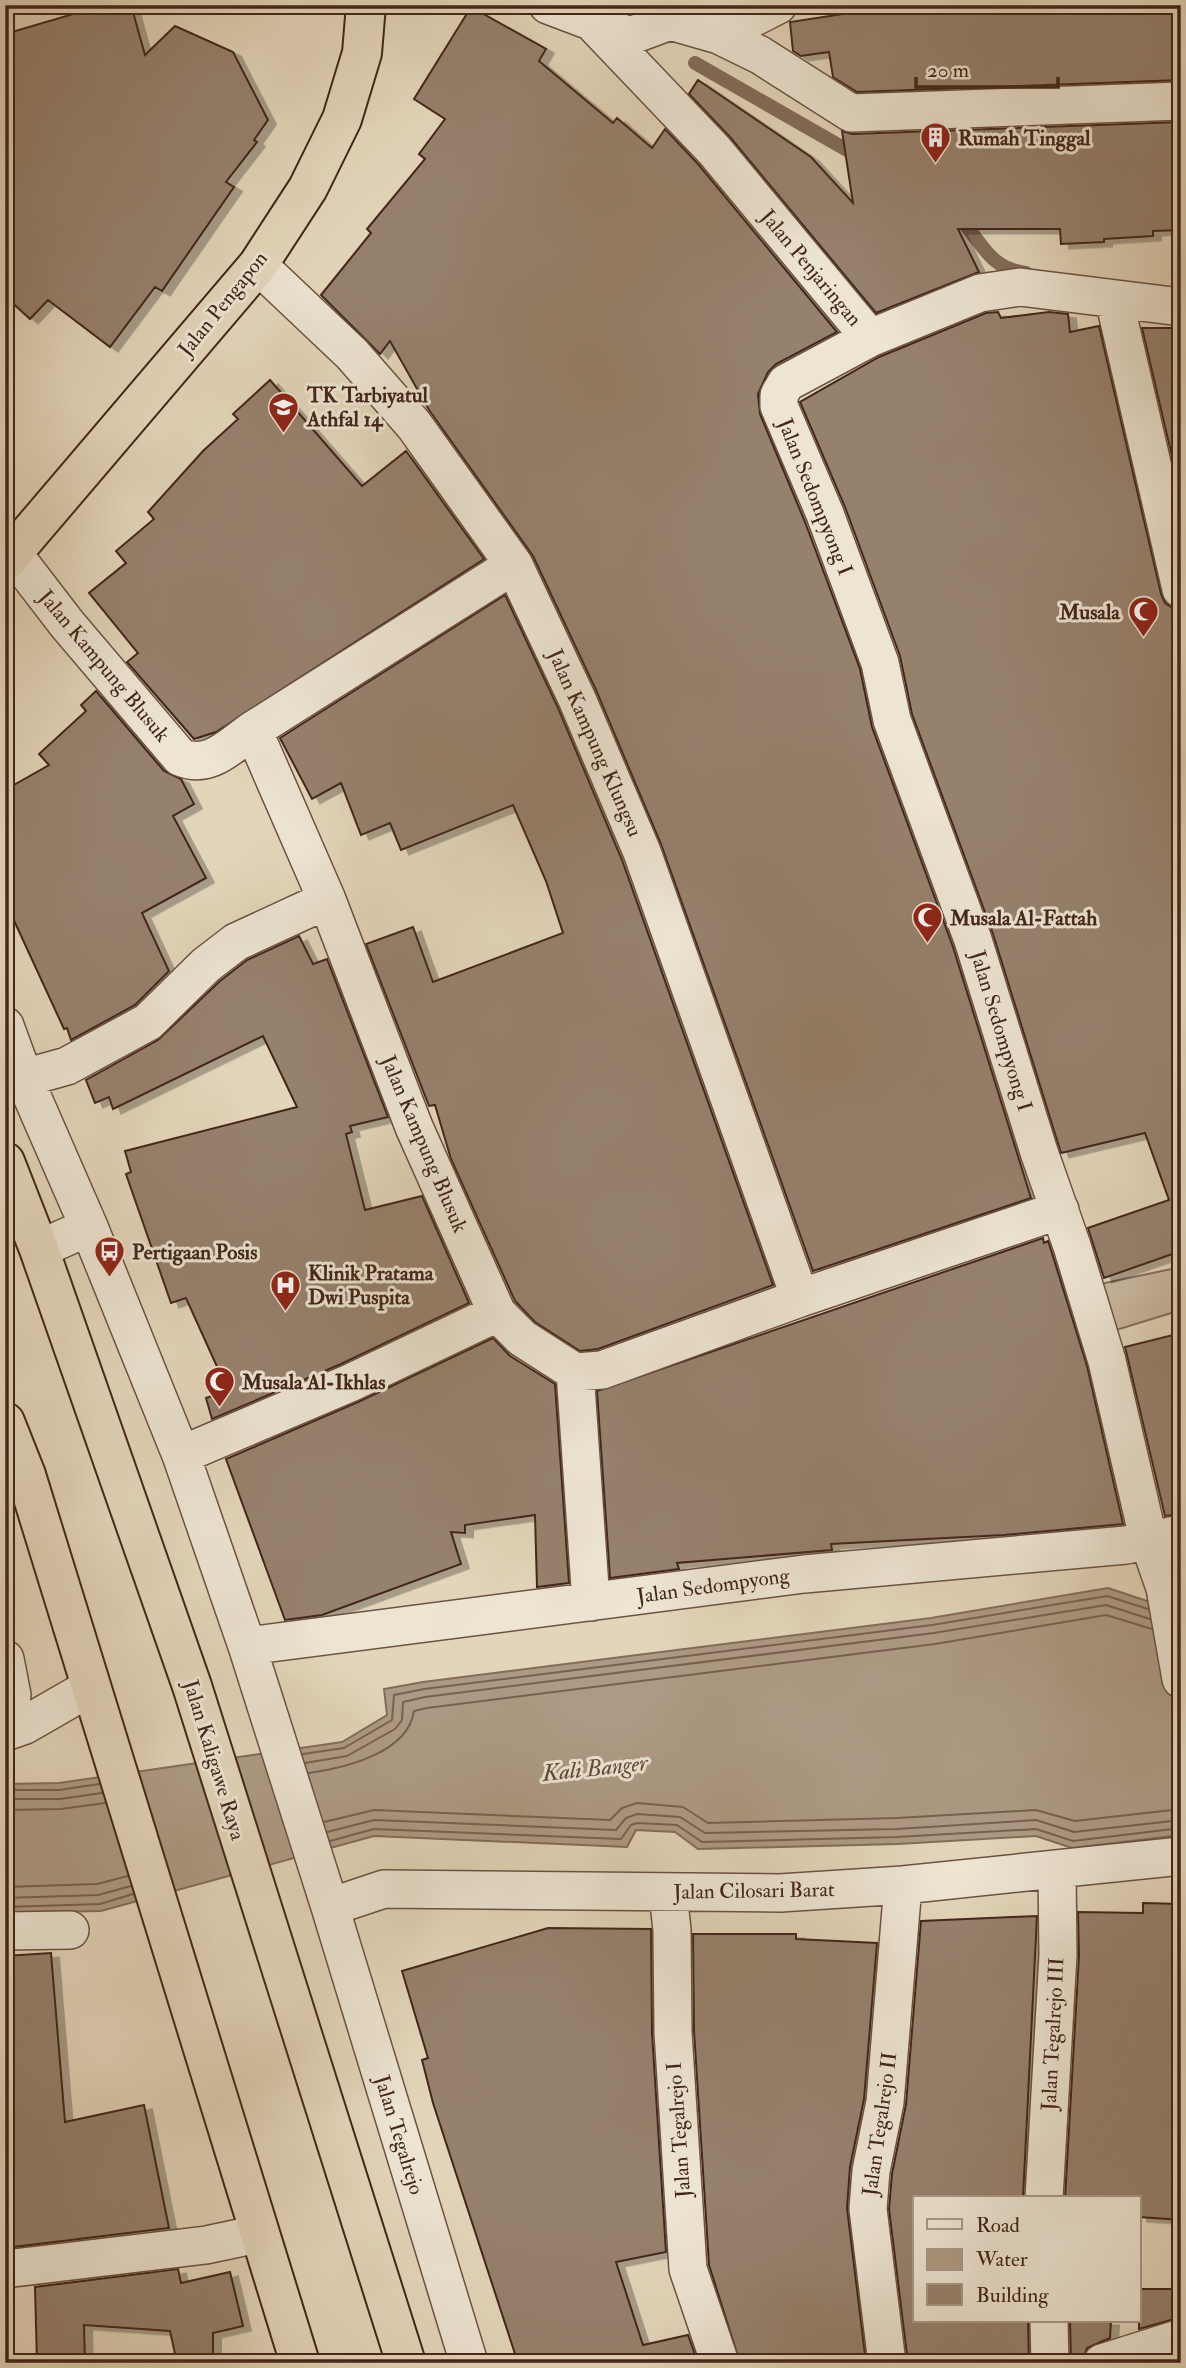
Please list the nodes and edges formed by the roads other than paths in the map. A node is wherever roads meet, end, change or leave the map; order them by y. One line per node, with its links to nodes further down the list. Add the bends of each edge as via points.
1 (366, 5): 7 (highway, Jalan Pengapon, via 362,53 342,119 308,188)
2 (548, 5): 4 (street)
3 (778, 5): 5 (street)
4 (592, 22): 5 (street, via 630,36 670,21); 10 (street, Jalan Penjaringan, via 714,150)
5 (719, 35): 6 (street, via 760,55 840,108 864,115)
6 (1181, 101)
7 (258, 265): 11 (highway, Jalan Pengapon); 12 (street, Jalan Kampung Klungsu, via 352,354 414,425)
8 (1114, 299): 9 (street, Jalan Penjaringan); 10 (street, Jalan Penjaringan, via 1020,287 994,290); 13 (street)
9 (1181, 307)
10 (870, 338): 19 (street, Jalan Sedompyong I, via 786,383 779,406 880,663 892,720 973,940)
11 (9, 558): 14 (street, Jalan Kampung Blusuk, via 180,757 190,762 210,760)
12 (514, 565): 14 (street); 22 (street, Jalan Kampung Klungsu, via 642,852)
13 (1181, 589)
14 (253, 730): 15 (street, Jalan Kampung Blusuk)
15 (327, 900): 17 (street, via 236,942 148,1022 66,1066); 23 (street, Jalan Kampung Blusuk, via 414,1128)
16 (5, 1027): 17 (street, Jalan Tegalrejo)
17 (15, 1083): 20 (street, Jalan Tegalrejo)
18 (5, 1162): 21 (highway, Jalan Kaligawe Raya)
19 (1060, 1210): 22 (street); 27 (street, Jalan Sedompyong I)
20 (89, 1227): 21 (street); 26 (street, Jalan Tegalrejo)
21 (39, 1249): 47 (highway, Jalan Kaligawe Raya, via 192,1686)
22 (800, 1298): 24 (street, via 602,1370)
23 (497, 1313): 24 (street, Jalan Kampung Blusuk, via 522,1338); 26 (street, via 350,1383)
24 (575, 1372): 28 (street)
25 (5, 1422): 32 (highway, via 26,1475)
26 (181, 1455): 29 (street, Jalan Tegalrejo)
27 (1165, 1538): 28 (street, Jalan Sedompyong, via 804,1574); 31 (street, Jalan Sedompyong I, via 1165,1588)
28 (591, 1602): 29 (street, Jalan Sedompyong)
29 (247, 1646): 38 (street, Jalan Tegalrejo)
30 (5, 1659): 33 (street, via 12,1695)
31 (1181, 1679)
32 (95, 1702): 33 (street); 42 (highway)
33 (6, 1732)
34 (1181, 1856): 35 (street, Jalan Cilosari Barat)
35 (1057, 1870): 36 (street, Jalan Cilosari Barat); 41 (street, Jalan Tegalrejo III, via 1058,1955)
36 (903, 1885): 37 (street, Jalan Cilosari Barat, via 780,1894); 50 (street, Jalan Tegalrejo II, via 885,2102 868,2209)
37 (668, 1893): 38 (street, Jalan Cilosari Barat, via 384,1889); 49 (street, Jalan Tegalrejo I, via 688,2269)
38 (324, 1894): 48 (street, Jalan Tegalrejo)
39 (70, 1930): 40 (street)
40 (5, 1931)
41 (1044, 2196)
42 (258, 2234): 43 (street, via 206,2245); 46 (highway)
43 (5, 2269)
44 (1049, 2322): 51 (street)
45 (1181, 2338): 52 (street)
46 (300, 2363)
47 (406, 2363)
48 (469, 2363)
49 (720, 2363)
50 (887, 2363)
51 (1049, 2363)
52 (1102, 2363)

